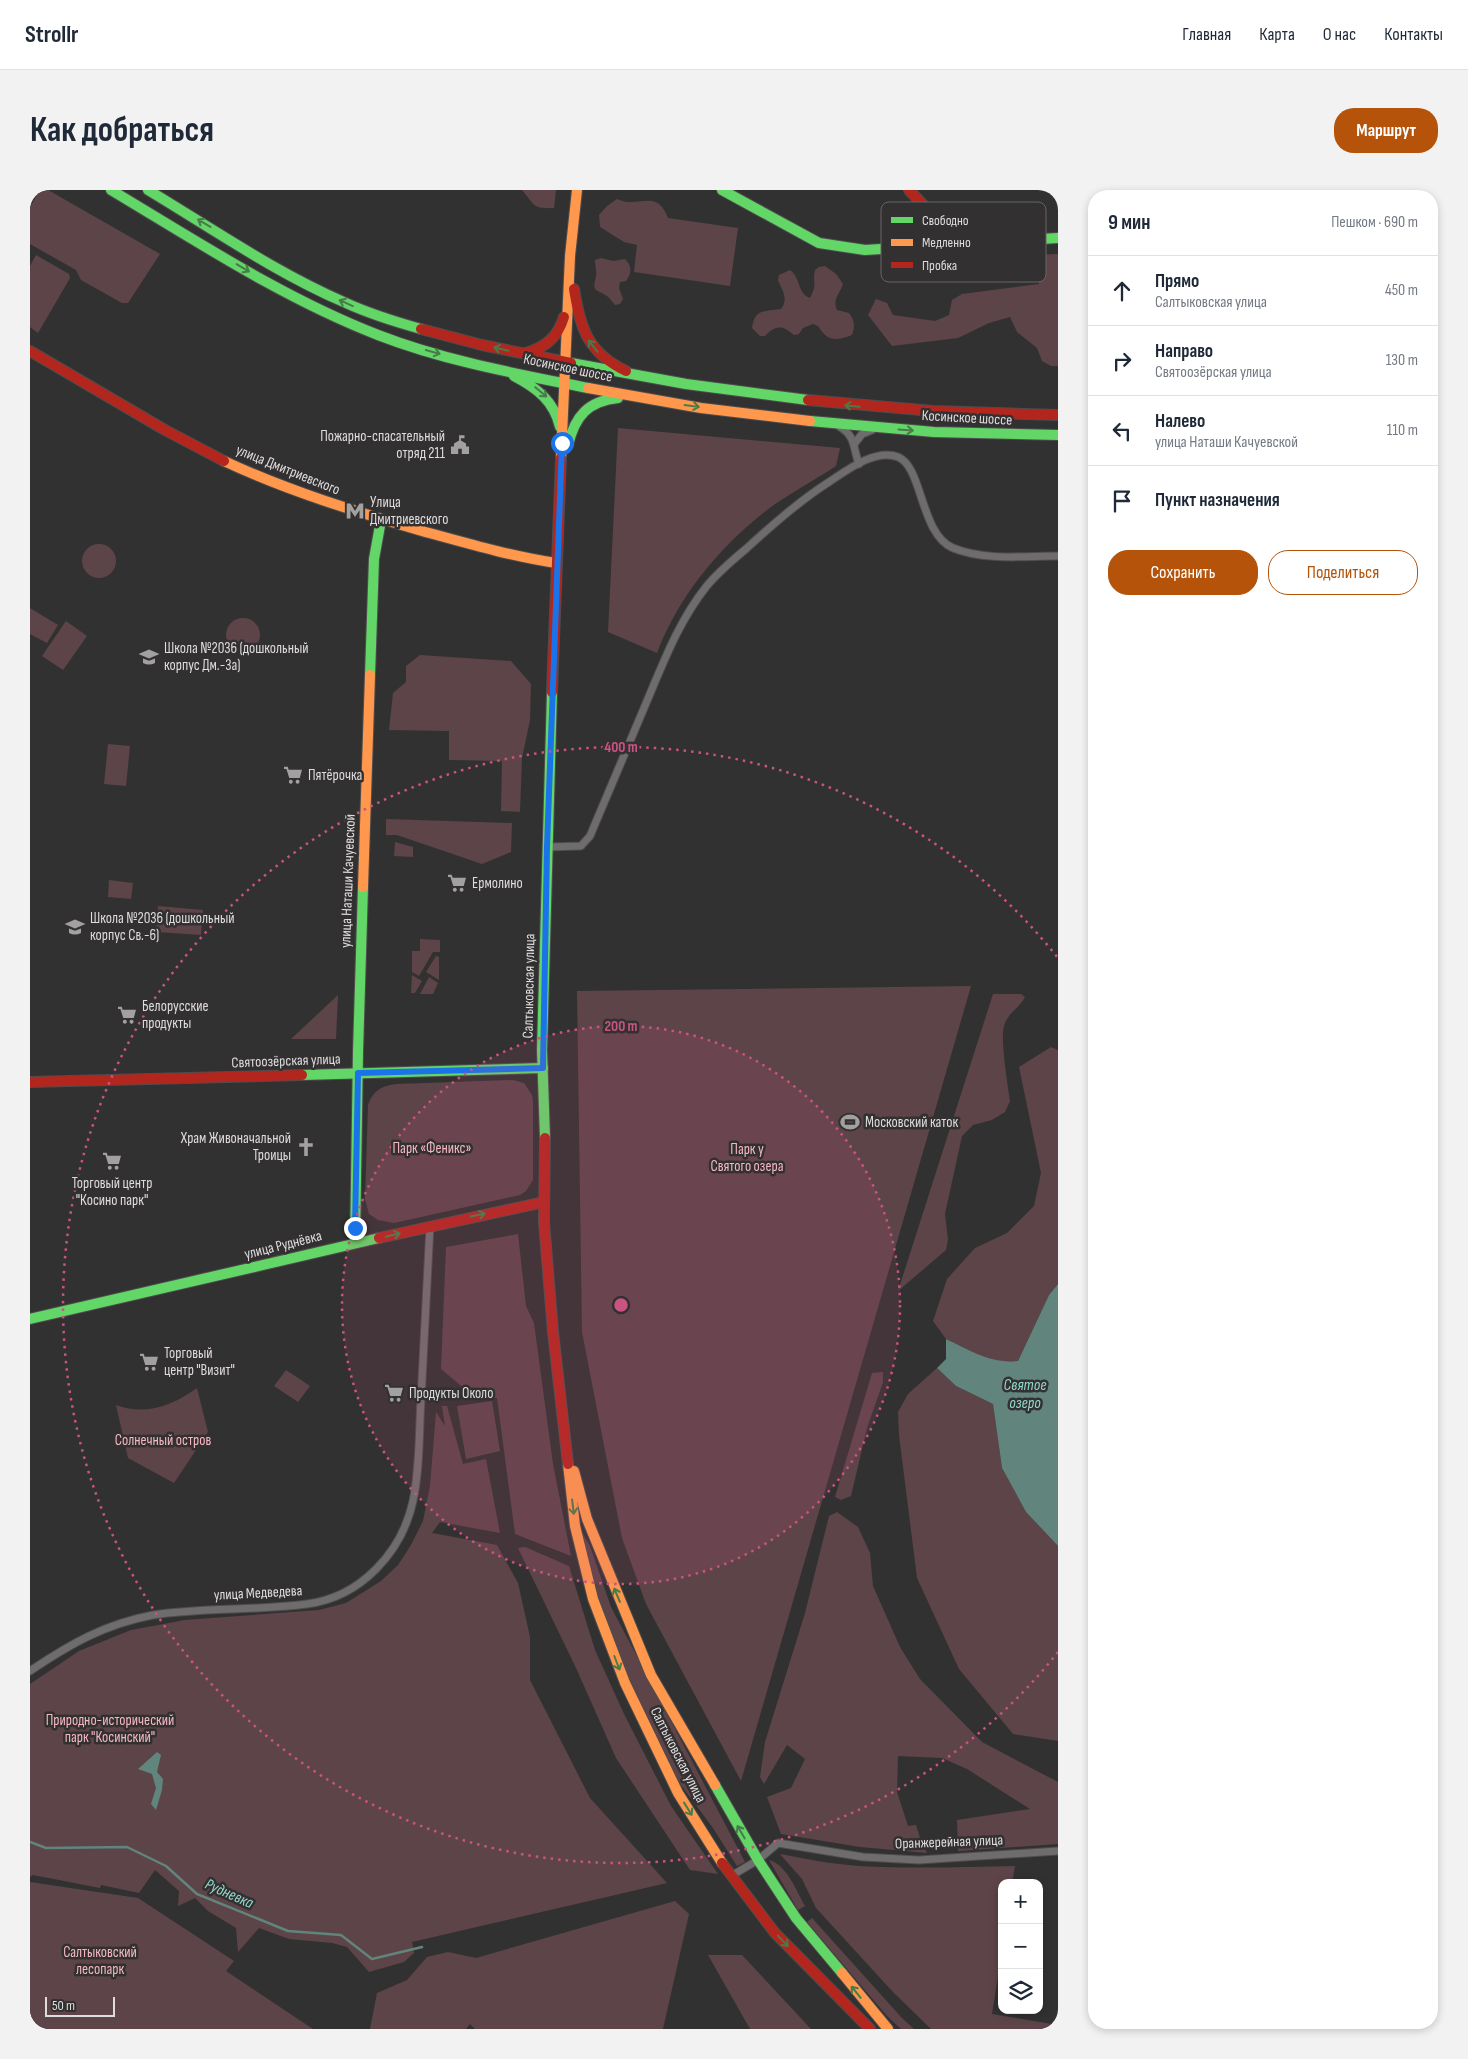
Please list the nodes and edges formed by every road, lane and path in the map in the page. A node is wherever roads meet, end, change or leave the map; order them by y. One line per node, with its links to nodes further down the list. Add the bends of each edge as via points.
1 (111, 190): 12 (main road, Косинское шоссе, one-way to 12, via 322,312 387,338)
2 (148, 190): 10 (main road, Косинское шоссе, one-way to 2, via 425,329 348,304 297,278)
3 (577, 190): 8 (main road, Салтыковская улица, via 570,256)
4 (722, 190): 7 (main road, via 819,243)
5 (909, 190): 6 (main road)
6 (920, 202)
7 (881, 249)
8 (571, 289): 10 (main road, via 558,335 544,346); 11 (main road, Салтыковская улица); 13 (main road, one-way to 8, via 623,369 592,346 584,334)
9 (30, 351): 23 (main road, улица Дмитриевского, via 241,469)
10 (524, 354): 11 (main road, Косинское шоссе)
11 (569, 363): 13 (main road, Косинское шоссе); 14 (main road, Салтыковская улица)
12 (498, 368): 14 (main road, Косинское шоссе); 21 (main road, one-way to 21, via 538,388 546,396 559,421)
13 (649, 378): 16 (main road, Косинское шоссе, one-way to 13, via 901,410 764,396)
14 (568, 384): 15 (main road, Косинское шоссе); 21 (main road, Салтыковская улица)
15 (644, 399): 17 (main road, Косинское шоссе, one-way to 17); 21 (main road, via 597,401 578,418)
16 (1058, 415)
17 (832, 424): 18 (main road, Косинское шоссе); 20 (street, via 846,430)
18 (880, 428): 19 (main road, Косинское шоссе, one-way to 19, via 996,436); 20 (street, via 862,434)
19 (1058, 435)
20 (855, 443): 22 (street)
21 (565, 444): 25 (main road, Салтыковская улица)
22 (859, 464): 24 (street, via 886,455 903,460 912,472 937,533 951,547 978,555); 26 (street, via 792,507 705,588 672,642 590,836 581,846)
23 (381, 520): 25 (main road, улица Дмитриевского, via 518,558); 28 (main road, улица Наташи Качуевской, via 374,559)
24 (1058, 556)
25 (556, 563): 26 (main road, Салтыковская улица)
26 (547, 847): 27 (main road, Салтыковская улица)
27 (543, 1068): 28 (main road, Святоозёрская улица); 30 (main road, Салтыковская улица)
28 (358, 1073): 29 (main road, Святоозёрская улица); 32 (main road, улица Наташи Качуевской)
29 (30, 1082)
30 (544, 1202): 31 (main road, улица Руднёвка, one-way to 30); 34 (main road, Салтыковская улица)
31 (430, 1226): 32 (main road, улица Руднёвка, one-way to 31); 35 (street, улица Медведева, via 419,1444 413,1500 395,1548 380,1566 339,1595 308,1604 186,1611 108,1626 64,1648)
32 (355, 1243): 33 (main road, улица Руднёвка)
33 (30, 1320)
34 (565, 1442): 37 (main road, Салтыковская улица, one-way to 34, via 651,1675 587,1519); 38 (main road, Салтыковская улица, one-way to 38, via 575,1526 593,1599 625,1683 678,1793)
35 (30, 1671)
36 (1058, 1851): 37 (street, Оранжерейная улица, via 919,1860 863,1857 778,1843)
37 (758, 1860): 38 (street, Оранжерейная улица); 40 (main road, Салтыковская улица, one-way to 37, via 796,1918)
38 (731, 1876): 39 (main road, Салтыковская улица, one-way to 39, via 775,1933)
39 (870, 2029)
40 (888, 2029)

